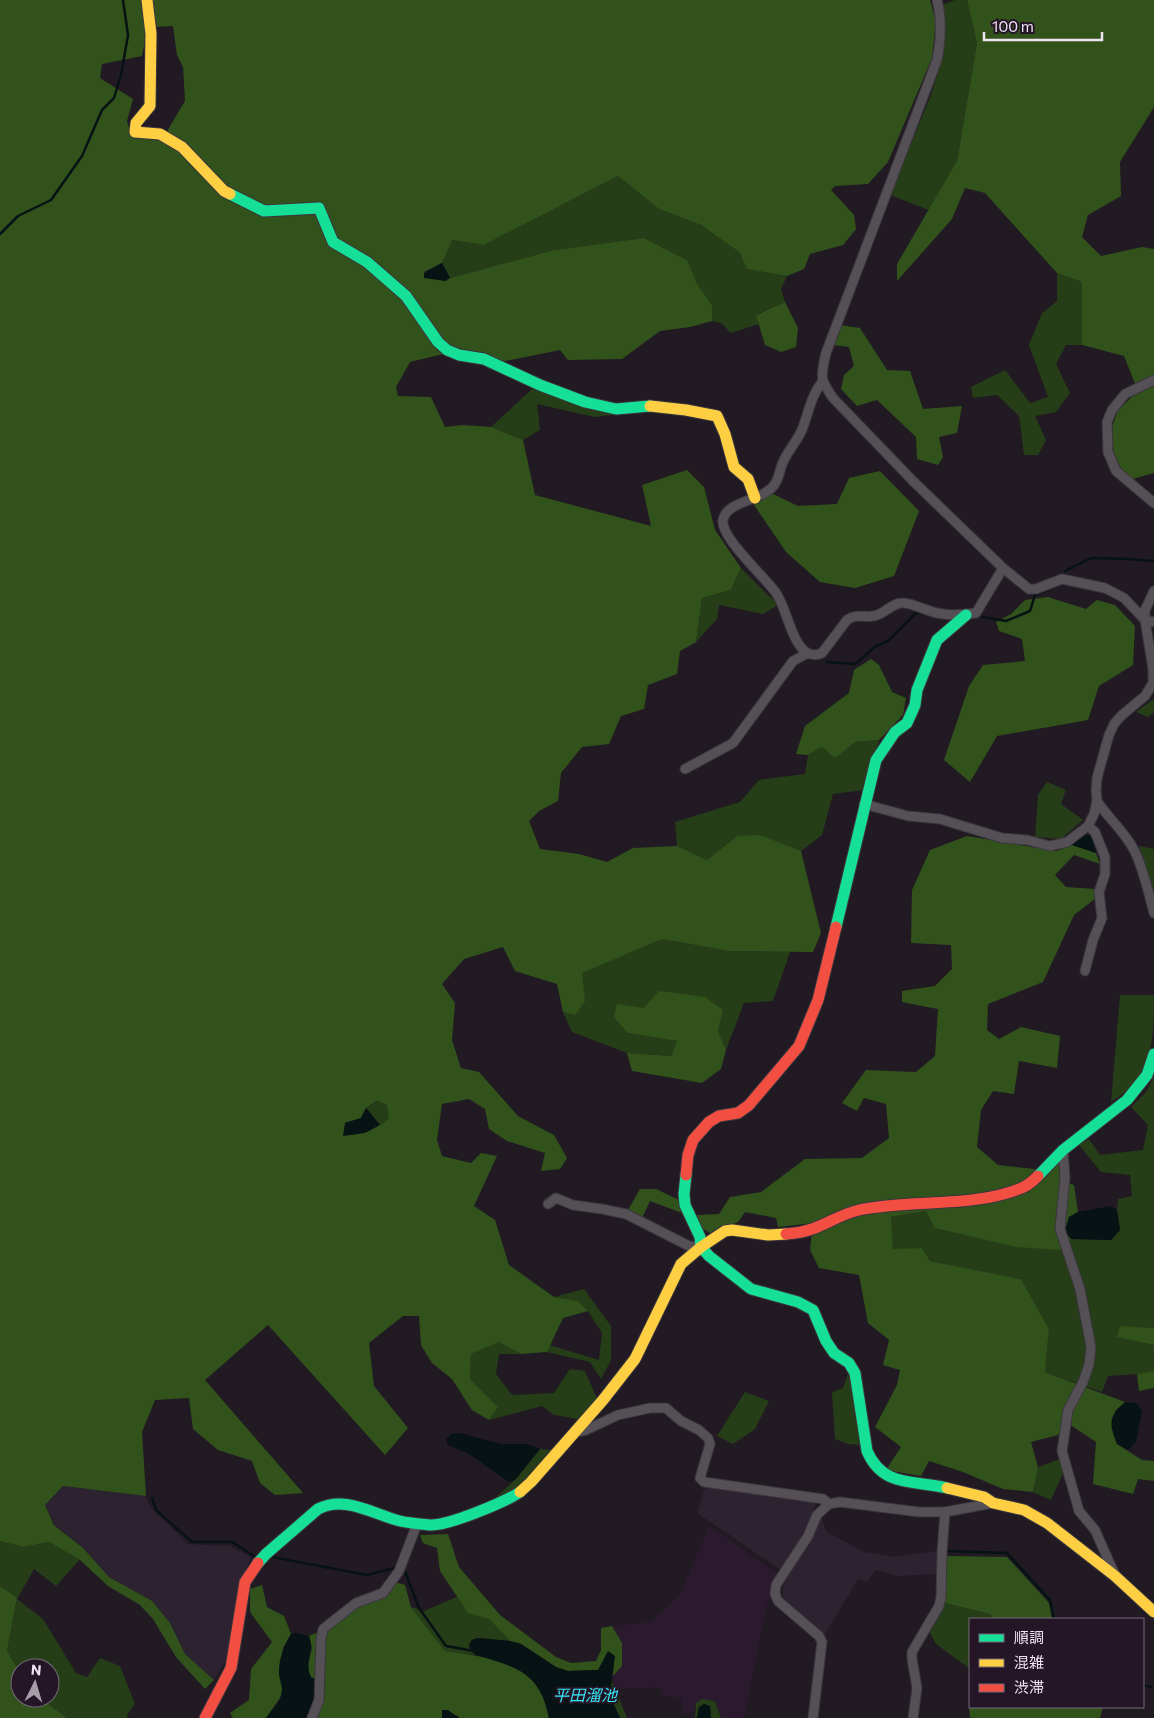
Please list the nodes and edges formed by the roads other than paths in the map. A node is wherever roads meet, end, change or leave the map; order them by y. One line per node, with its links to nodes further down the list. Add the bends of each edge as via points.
1 (147, 0): 5 (street, via 151,34 150,106 136,123 135,132 160,134 182,147 224,191 264,211 319,208 333,242 368,262 406,296 447,350 484,359 585,402 616,409 646,406 717,416 734,467 748,479)
2 (937, 0): 4 (street, via 940,21 937,60 826,353)
3 (1154, 380): 6 (street, via 1125,394 1107,422 1108,452 1116,471)
4 (822, 382): 5 (street, via 814,392 803,430 784,460 776,482 769,491); 7 (street, via 833,398 906,474)
5 (755, 498): 11 (street, via 726,513 723,528 728,538 771,585 783,603 796,638)
6 (1154, 503)
7 (1003, 568): 9 (street, via 976,613); 10 (street, via 1029,589 1062,579 1105,588 1124,598)
8 (1154, 591): 10 (street, via 1145,610)
9 (966, 615): 11 (street, via 931,612 902,602 880,615 853,616 822,653); 14 (street, via 937,640 907,723 895,732 876,760)
10 (1150, 621): 13 (street, via 1153,683 1145,696 1122,715 1109,735 1098,778)
11 (808, 653): 12 (street, via 793,661 733,743)
12 (685, 769)
13 (1097, 801): 15 (street); 16 (street, via 1135,851)
14 (864, 804): 15 (street, via 908,816 940,819 1002,838 1050,846 1067,842); 21 (street, via 818,1000 800,1046 749,1106 709,1122 693,1140 684,1194 685,1206 700,1237)
15 (1088, 826): 17 (street, via 1095,832 1105,857 1105,874 1099,892 1102,918)
16 (1153, 907)
17 (1085, 970)
18 (1154, 1056): 19 (street, via 1147,1075 1128,1100)
19 (1063, 1150): 21 (street, via 1037,1177 1021,1189 1006,1194 880,1206 856,1211 814,1230 793,1234 725,1231); 27 (street, via 1065,1178 1060,1229 1080,1290 1090,1347 1089,1365 1068,1410 1062,1451 1079,1511 1095,1530)
20 (548, 1204): 21 (street, via 556,1198 573,1205 626,1214 689,1246)
21 (701, 1247): 22 (street, via 682,1264 635,1359); 23 (street, via 751,1288 798,1302 813,1310 826,1341 855,1373 868,1451 872,1463 883,1474 899,1481 984,1497)
22 (576, 1432): 24 (street, via 618,1415 666,1408 708,1438 710,1444 700,1478 704,1482 822,1499); 26 (street, via 519,1493 448,1523)
23 (993, 1503): 25 (street); 27 (street, via 1024,1510 1046,1523)
24 (829, 1504): 25 (street, via 840,1502); 31 (street, via 817,1515 808,1536 776,1585 775,1594 778,1601 822,1642)
25 (945, 1512): 32 (street, via 939,1606 912,1652 918,1688)
26 (417, 1524): 29 (street, via 351,1505 326,1505 266,1554 245,1582 231,1668); 30 (street, via 399,1571 383,1593 356,1603 323,1629 319,1700)
27 (1115, 1576): 28 (street)
28 (1154, 1612)
29 (204, 1718)
30 (312, 1718)
31 (814, 1718)
32 (913, 1718)

